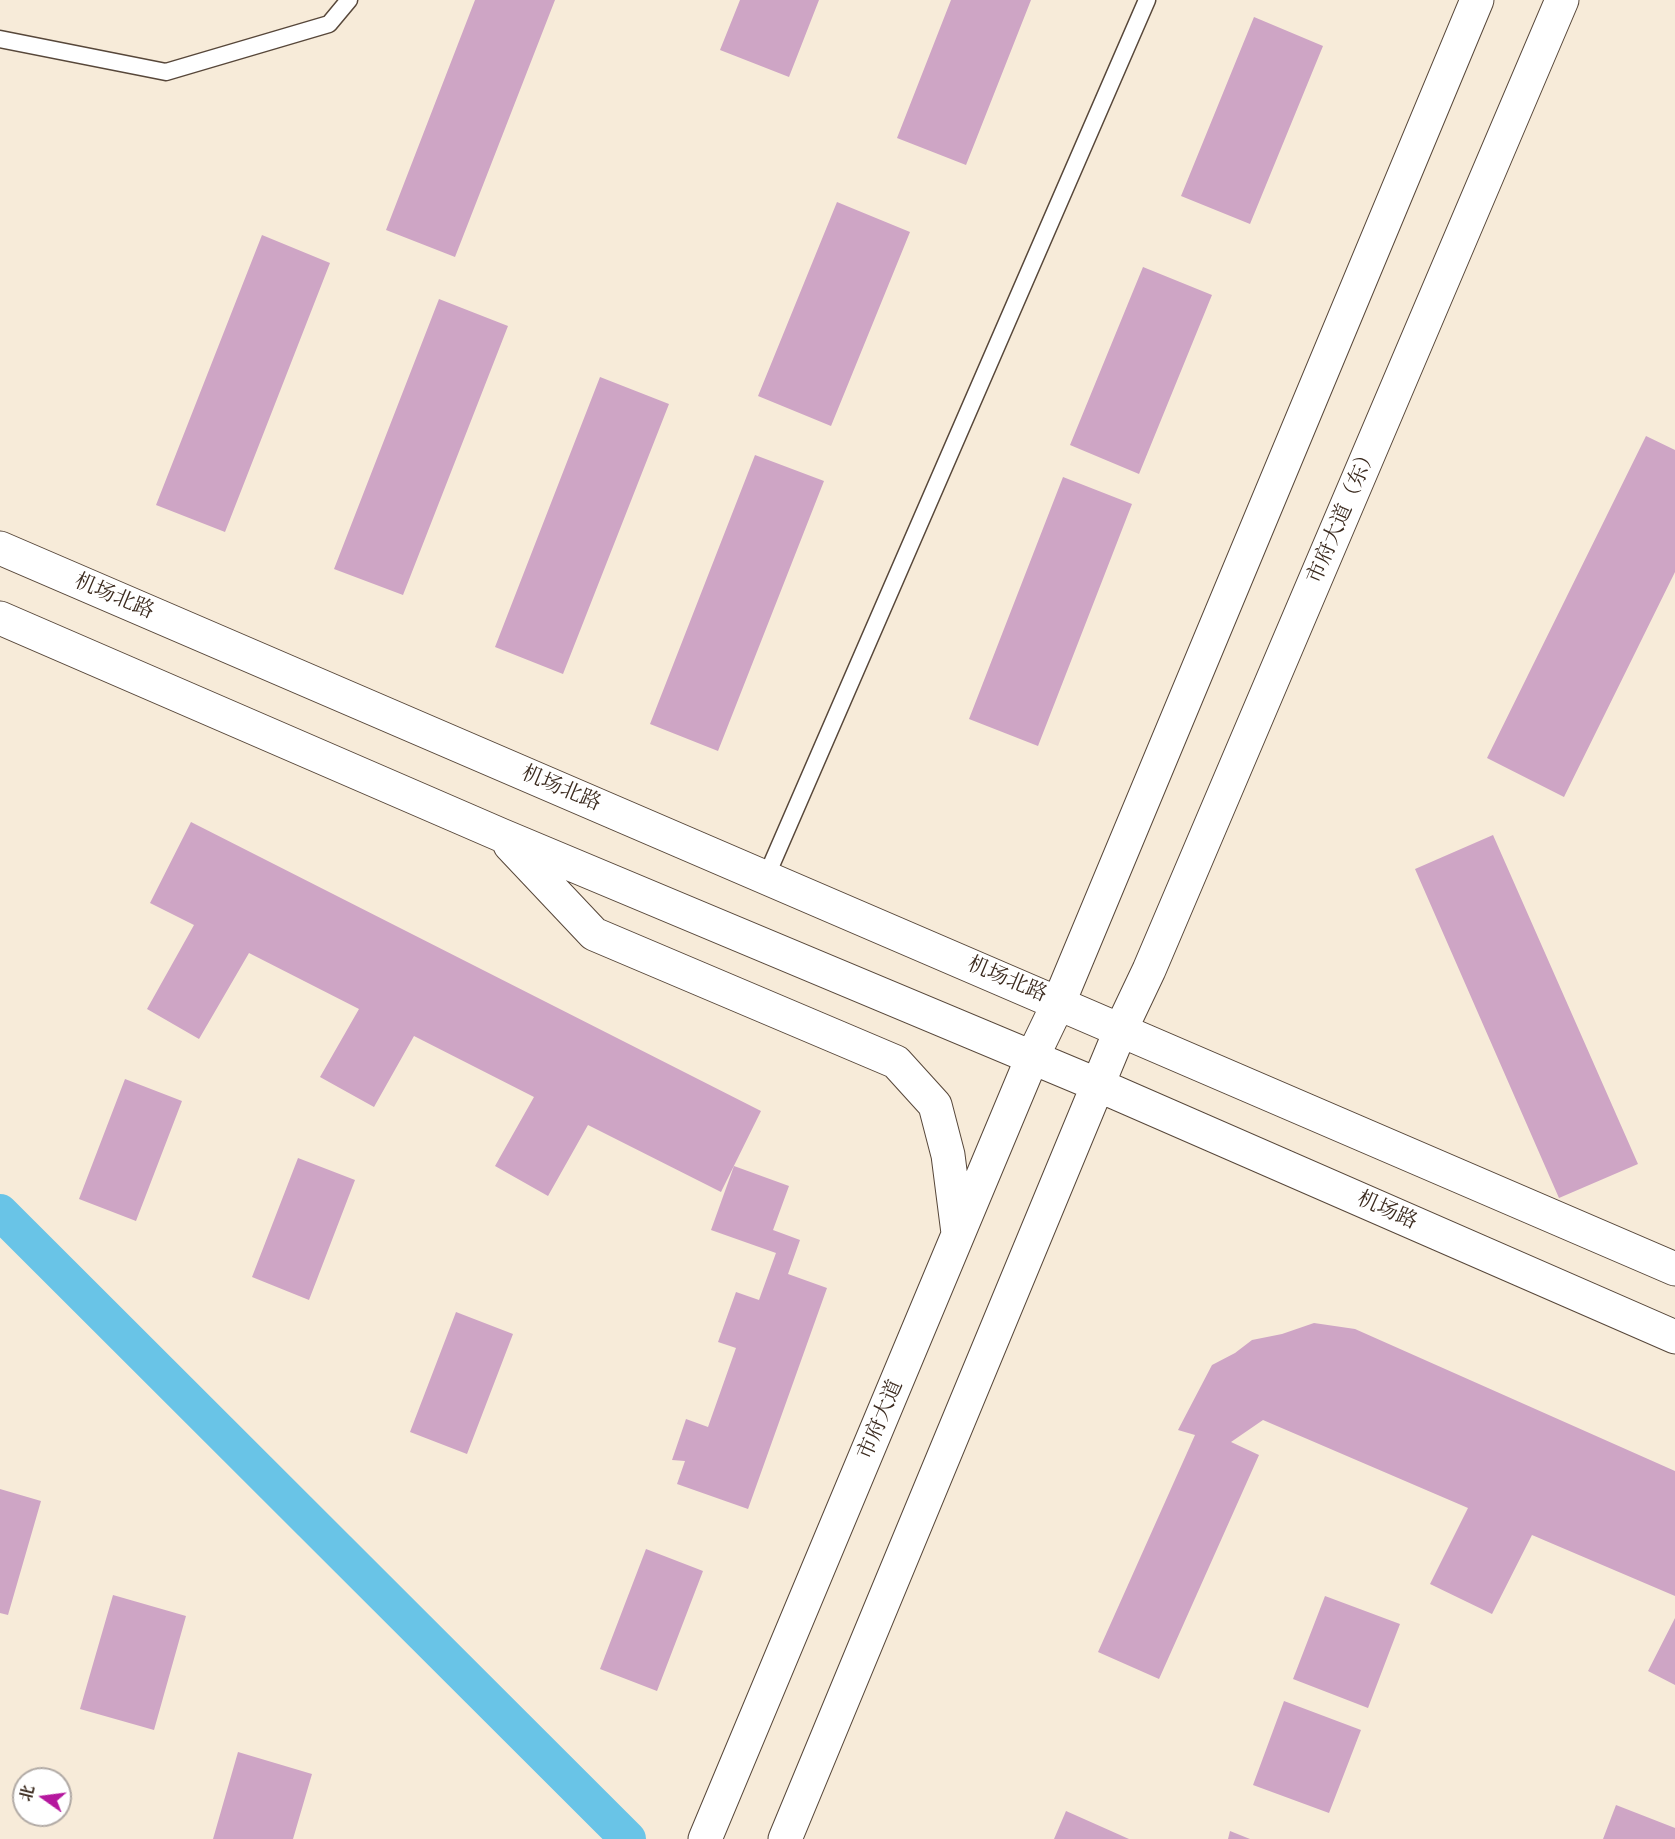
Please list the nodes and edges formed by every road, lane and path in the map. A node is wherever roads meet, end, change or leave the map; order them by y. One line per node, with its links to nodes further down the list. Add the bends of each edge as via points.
1 (349, 0): 5 (lane, via 329,24 166,72)
2 (1147, 0): 9 (lane)
3 (1478, 0): 10 (main road)
4 (1562, 0): 11 (main road, 市府大道（东）)
5 (0, 39)
6 (0, 548): 9 (main road, 机场北路)
7 (0, 618): 8 (main road)
8 (501, 835): 12 (main road); 14 (main road, via 594,934 896,1062 935,1105 948,1155)
9 (766, 877): 10 (main road, 机场北路)
10 (1059, 1002): 11 (main road, 机场北路); 12 (main road, 市府大道)
11 (1121, 1029): 13 (main road); 15 (main road)
12 (1032, 1058): 13 (main road); 14 (main road, 市府大道)
13 (1098, 1085): 16 (main road, 机场路); 18 (main road)
14 (958, 1236): 17 (main road, 市府大道)
15 (1675, 1269)
16 (1675, 1337)
17 (705, 1839)
18 (785, 1839)

